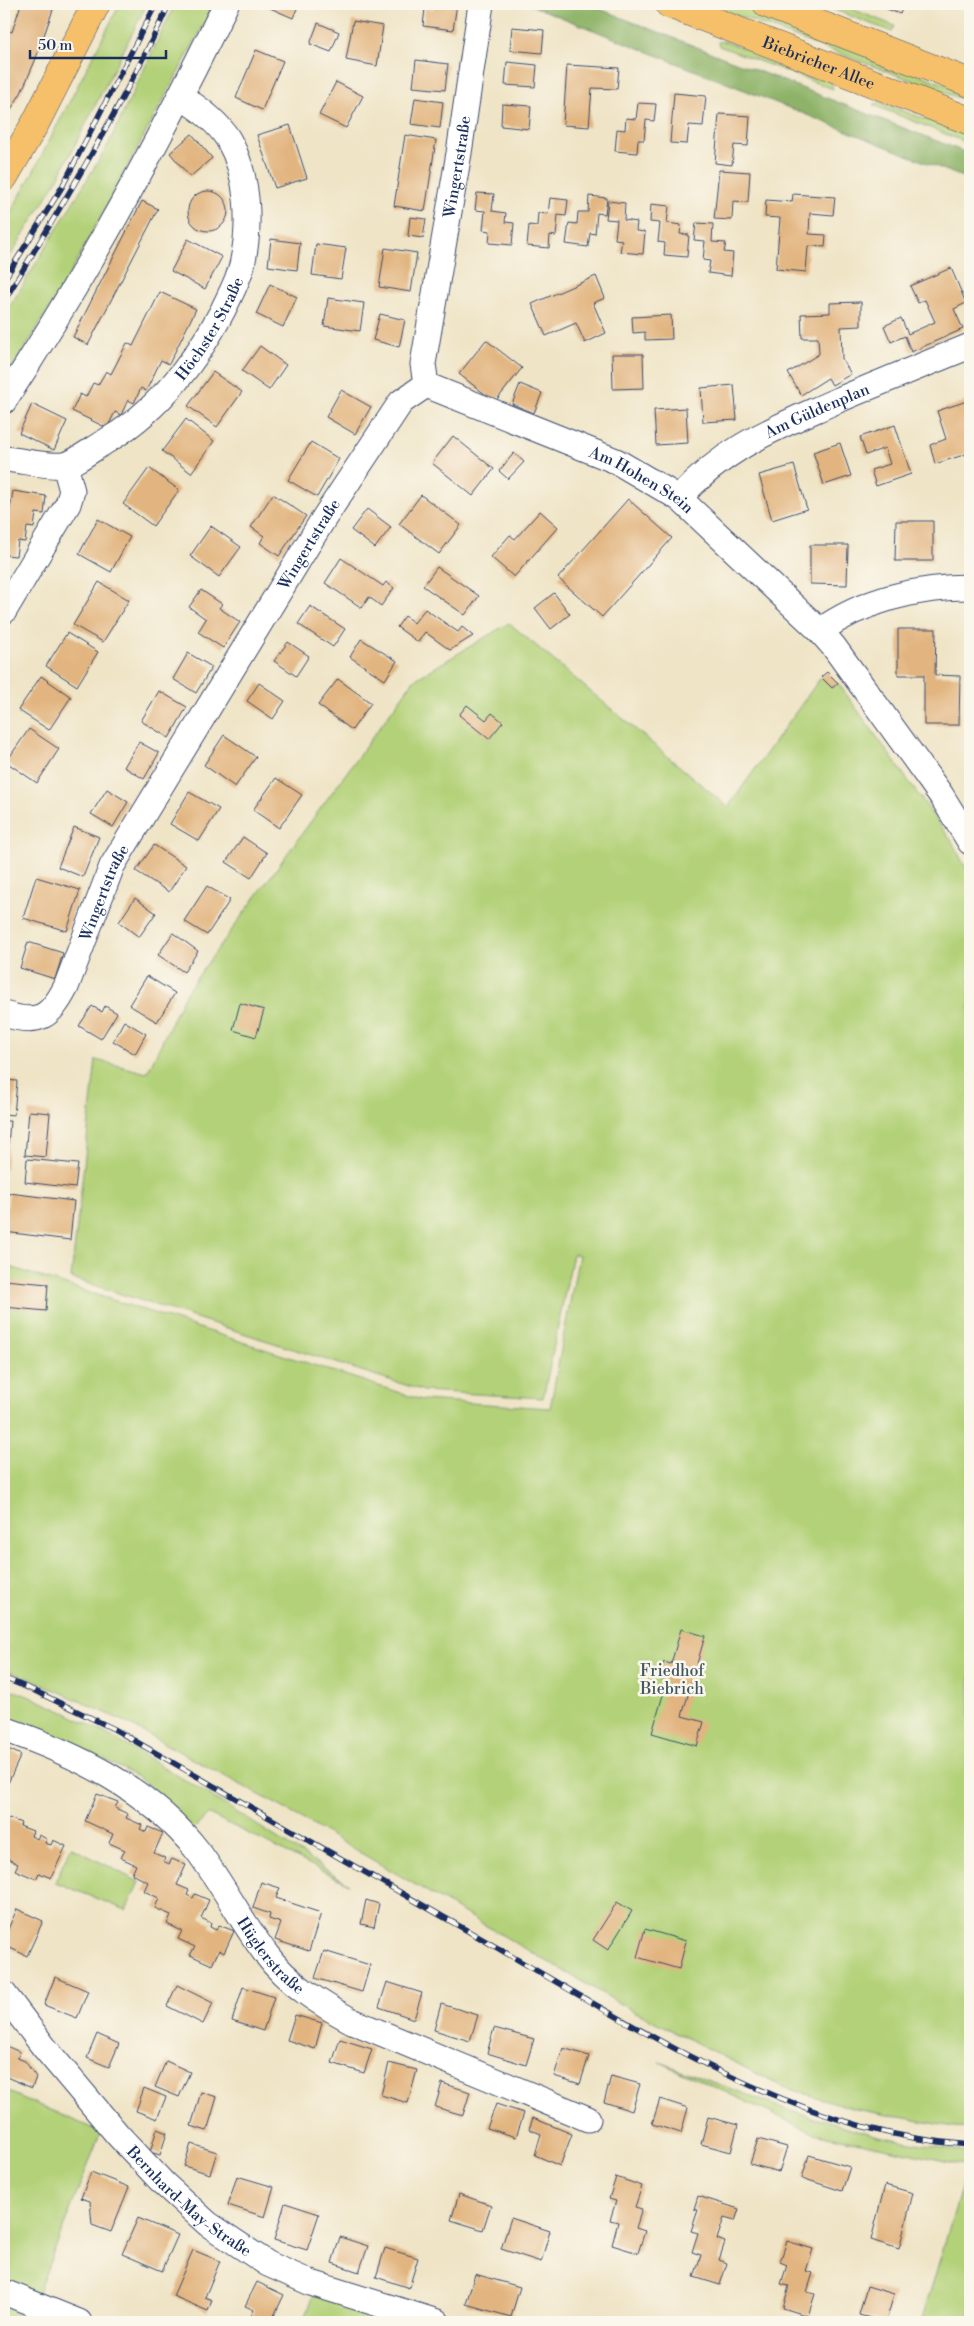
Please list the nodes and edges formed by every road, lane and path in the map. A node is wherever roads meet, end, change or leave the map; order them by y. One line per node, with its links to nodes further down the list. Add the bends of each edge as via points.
1 (83, 4): 7 (main road)
2 (96, 4): 7 (main road)
3 (226, 4): 9 (street)
4 (481, 4): 13 (street, Wingertstraße, via 423,364)
5 (669, 4): 10 (main road, Biebricher Allee)
6 (767, 4): 8 (main road)
7 (56, 82): 11 (main road)
8 (970, 84)
9 (181, 97): 14 (street, via 92,260); 16 (street, Höchster Straße, via 214,122 236,154 246,212 242,265 235,286 199,351 161,398 125,429)
10 (970, 121)
11 (8, 163)
12 (970, 346): 17 (street, Am Güldenplan, via 758,435 700,475)
13 (426, 385): 17 (street, Am Hohen Stein, via 616,461); 22 (street, Wingertstraße, via 401,402 324,518 112,866 56,1005 33,1020)
14 (4, 401)
15 (4, 459): 16 (street)
16 (65, 465): 19 (street, via 72,491 68,504)
17 (679, 498): 20 (street, Am Hohen Stein)
18 (970, 587): 20 (street, via 924,590 867,605)
19 (4, 611)
20 (820, 631): 21 (street, Am Hohen Stein, via 935,787)
21 (970, 842)
22 (4, 1014)
23 (4, 1729): 25 (street, Hüglerstraße, via 81,1760 140,1795 163,1813 200,1856 267,1956 304,1992 352,2021)
24 (4, 1994): 28 (street, Bernhard-May-Straße, via 118,2135 208,2224 268,2264 311,2283)
25 (588, 2119)
26 (4, 2292): 27 (street)
27 (79, 2322)
28 (437, 2322)

